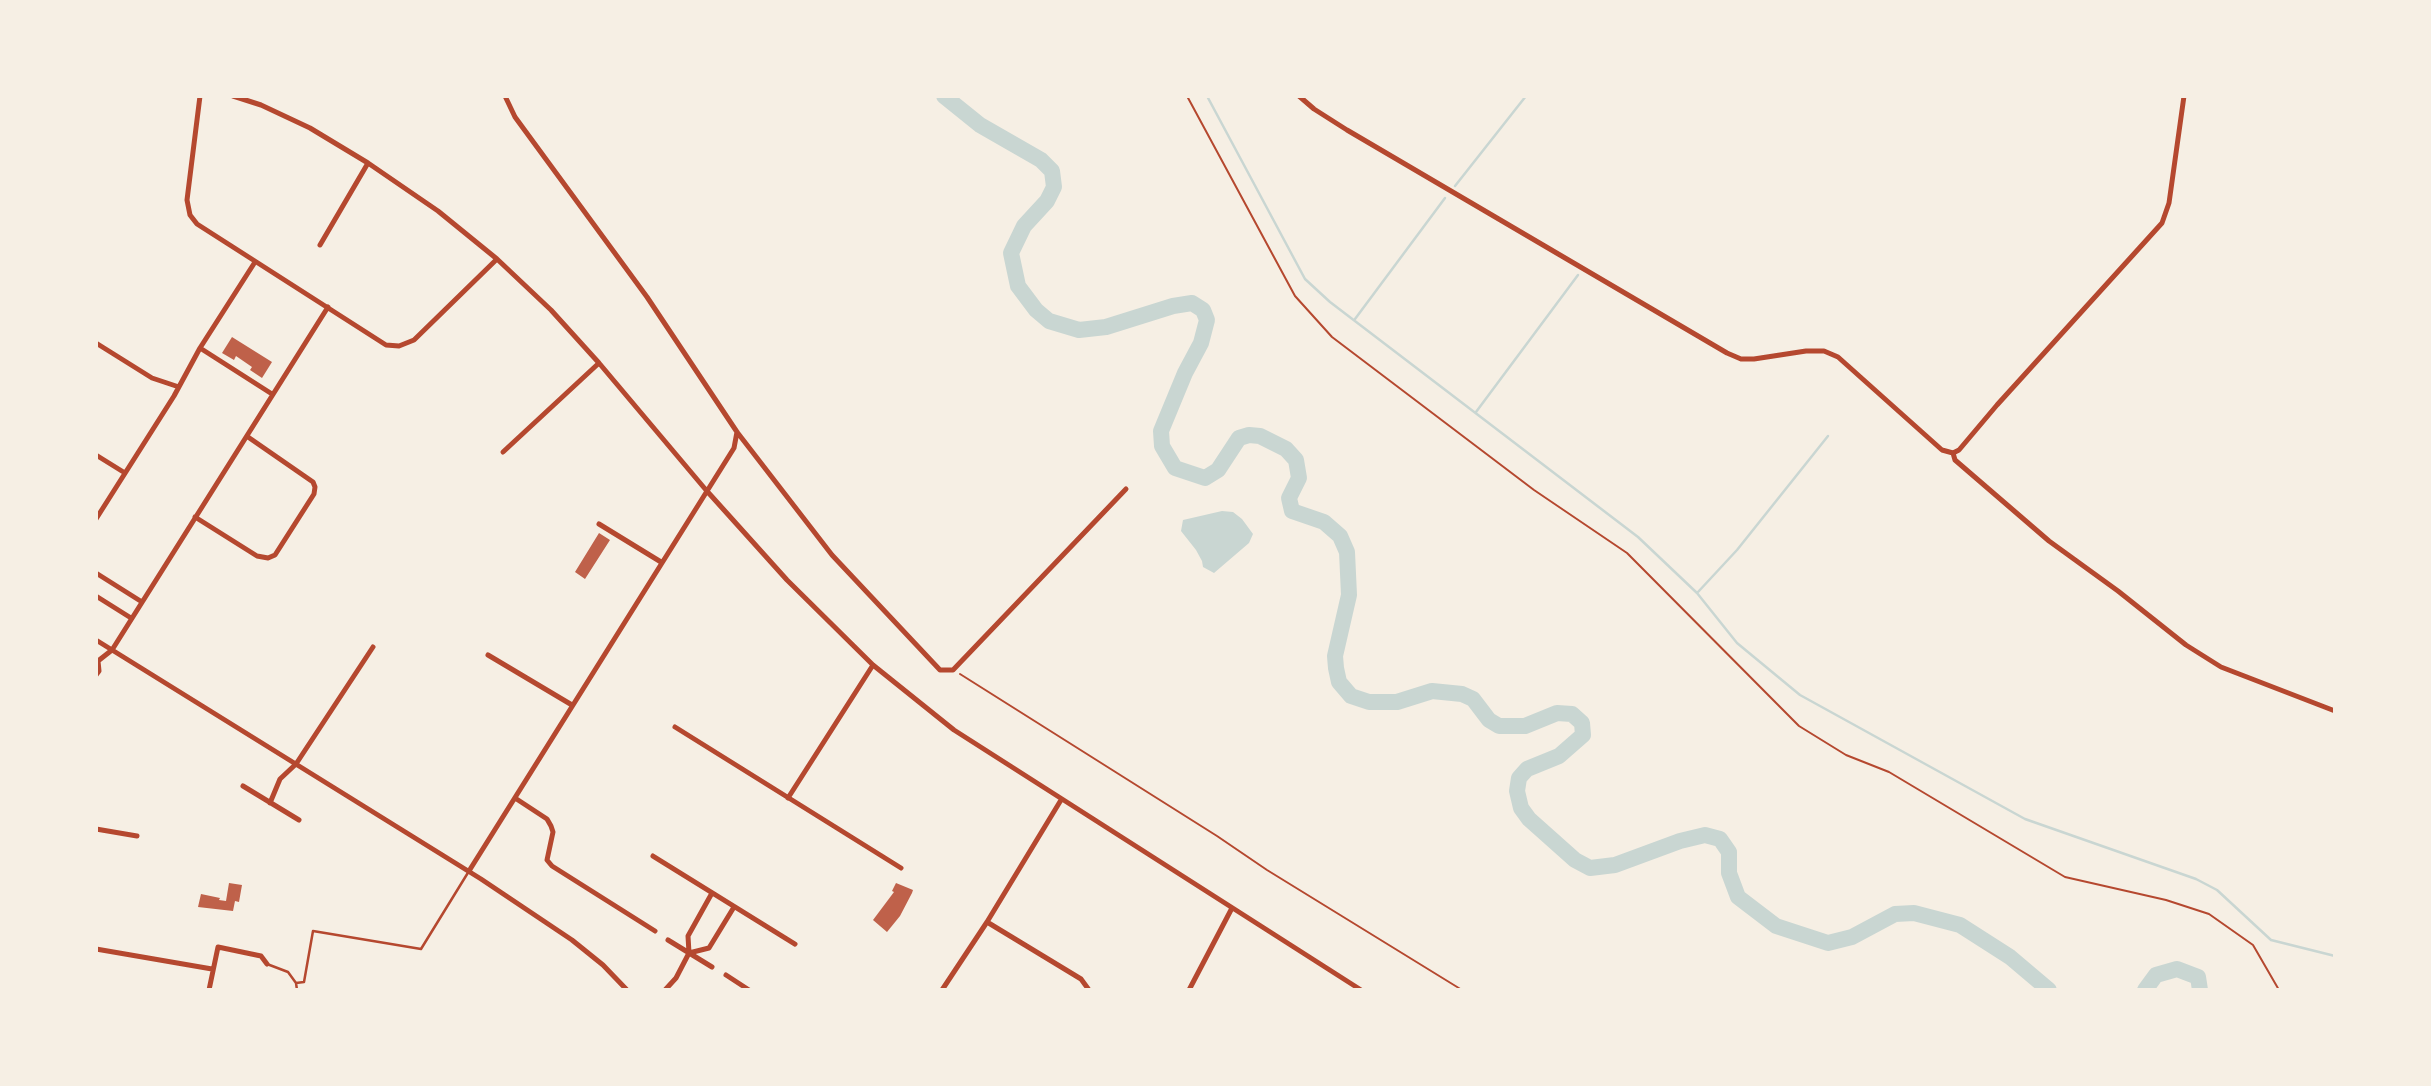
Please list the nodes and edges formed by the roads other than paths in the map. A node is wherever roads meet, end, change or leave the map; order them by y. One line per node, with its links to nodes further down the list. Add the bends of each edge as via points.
1 (200, 96): 9 (street, via 187,200 190,215)
2 (233, 96): 6 (street, via 310,128)
3 (505, 96): 16 (street, via 515,117 647,297)
4 (1299, 96): 19 (street, via 1347,131 1727,354 1754,359 1824,351 1838,358 1942,450)
5 (2184, 96): 19 (street, via 2162,223)
6 (368, 163): 7 (street); 8 (street)
7 (320, 245)
8 (497, 259): 10 (street, via 414,340 399,346 386,345); 13 (street)
9 (255, 262): 10 (street); 12 (street)
10 (328, 307): 15 (street)
11 (97, 346): 14 (street, via 152,378)
12 (200, 348): 14 (street); 15 (street)
13 (599, 363): 18 (street); 23 (street)
14 (179, 387): 21 (street)
15 (272, 394): 17 (street)
16 (737, 432): 22 (street, via 832,555 940,670 953,670); 23 (street, via 734,448)
17 (248, 437): 24 (street); 24 (street, via 315,487 275,555 257,556)
18 (503, 453)
19 (1953, 453): 39 (street, via 1955,460 2049,541 2186,645 2221,667)
20 (96, 455): 21 (street)
21 (125, 473): 25 (street)
22 (1126, 489)
23 (706, 490): 27 (street); 36 (street, via 787,580)
24 (195, 517): 30 (street)
25 (96, 519)
26 (599, 524): 27 (street)
27 (661, 562): 38 (street)
28 (96, 573): 30 (street)
29 (96, 596): 31 (street)
30 (142, 602): 31 (street)
31 (131, 618): 34 (street)
32 (96, 639): 34 (street)
33 (373, 647): 41 (street)
34 (112, 650): 37 (street, via 98,662); 41 (street)
35 (488, 654): 38 (street)
36 (873, 665): 44 (street); 45 (street, via 954,730)
37 (96, 675)
38 (572, 705): 43 (street)
39 (2335, 711)
40 (675, 727): 44 (street)
41 (296, 764): 46 (street, via 280,779); 52 (street)
42 (243, 786): 46 (street)
43 (515, 798): 52 (street); 57 (street, via 551,826 547,860 552,866)
44 (788, 798): 51 (street)
45 (1061, 800): 55 (street); 56 (street)
46 (270, 803): 47 (street)
47 (299, 820)
48 (96, 829): 49 (street)
49 (137, 836)
50 (653, 856): 53 (street)
51 (901, 868)
52 (469, 871): 66 (lane, via 421,948 313,931 304,982); 71 (street, via 572,940)
53 (712, 893): 54 (street); 61 (street, via 688,936)
54 (734, 907): 59 (street); 61 (street, via 709,948)
55 (1232, 908): 68 (street); 76 (street)
56 (987, 922): 67 (street); 75 (street, via 1082,979)
57 (655, 931)
58 (668, 940): 61 (street)
59 (794, 944)
60 (96, 949): 64 (street)
61 (689, 953): 63 (street); 72 (street, via 674,986)
62 (268, 964): 64 (street, via 261,957 218,947); 66 (lane, via 288,972)
63 (712, 967)
64 (212, 969): 69 (street)
65 (726, 975): 73 (street)
66 (296, 983): 70 (lane)
67 (943, 988): 74 (street)
68 (1358, 989)
69 (209, 990)
70 (297, 990)
71 (626, 990)
72 (665, 990)
73 (749, 990)
74 (952, 990)
75 (1089, 990)
76 (1189, 990)

